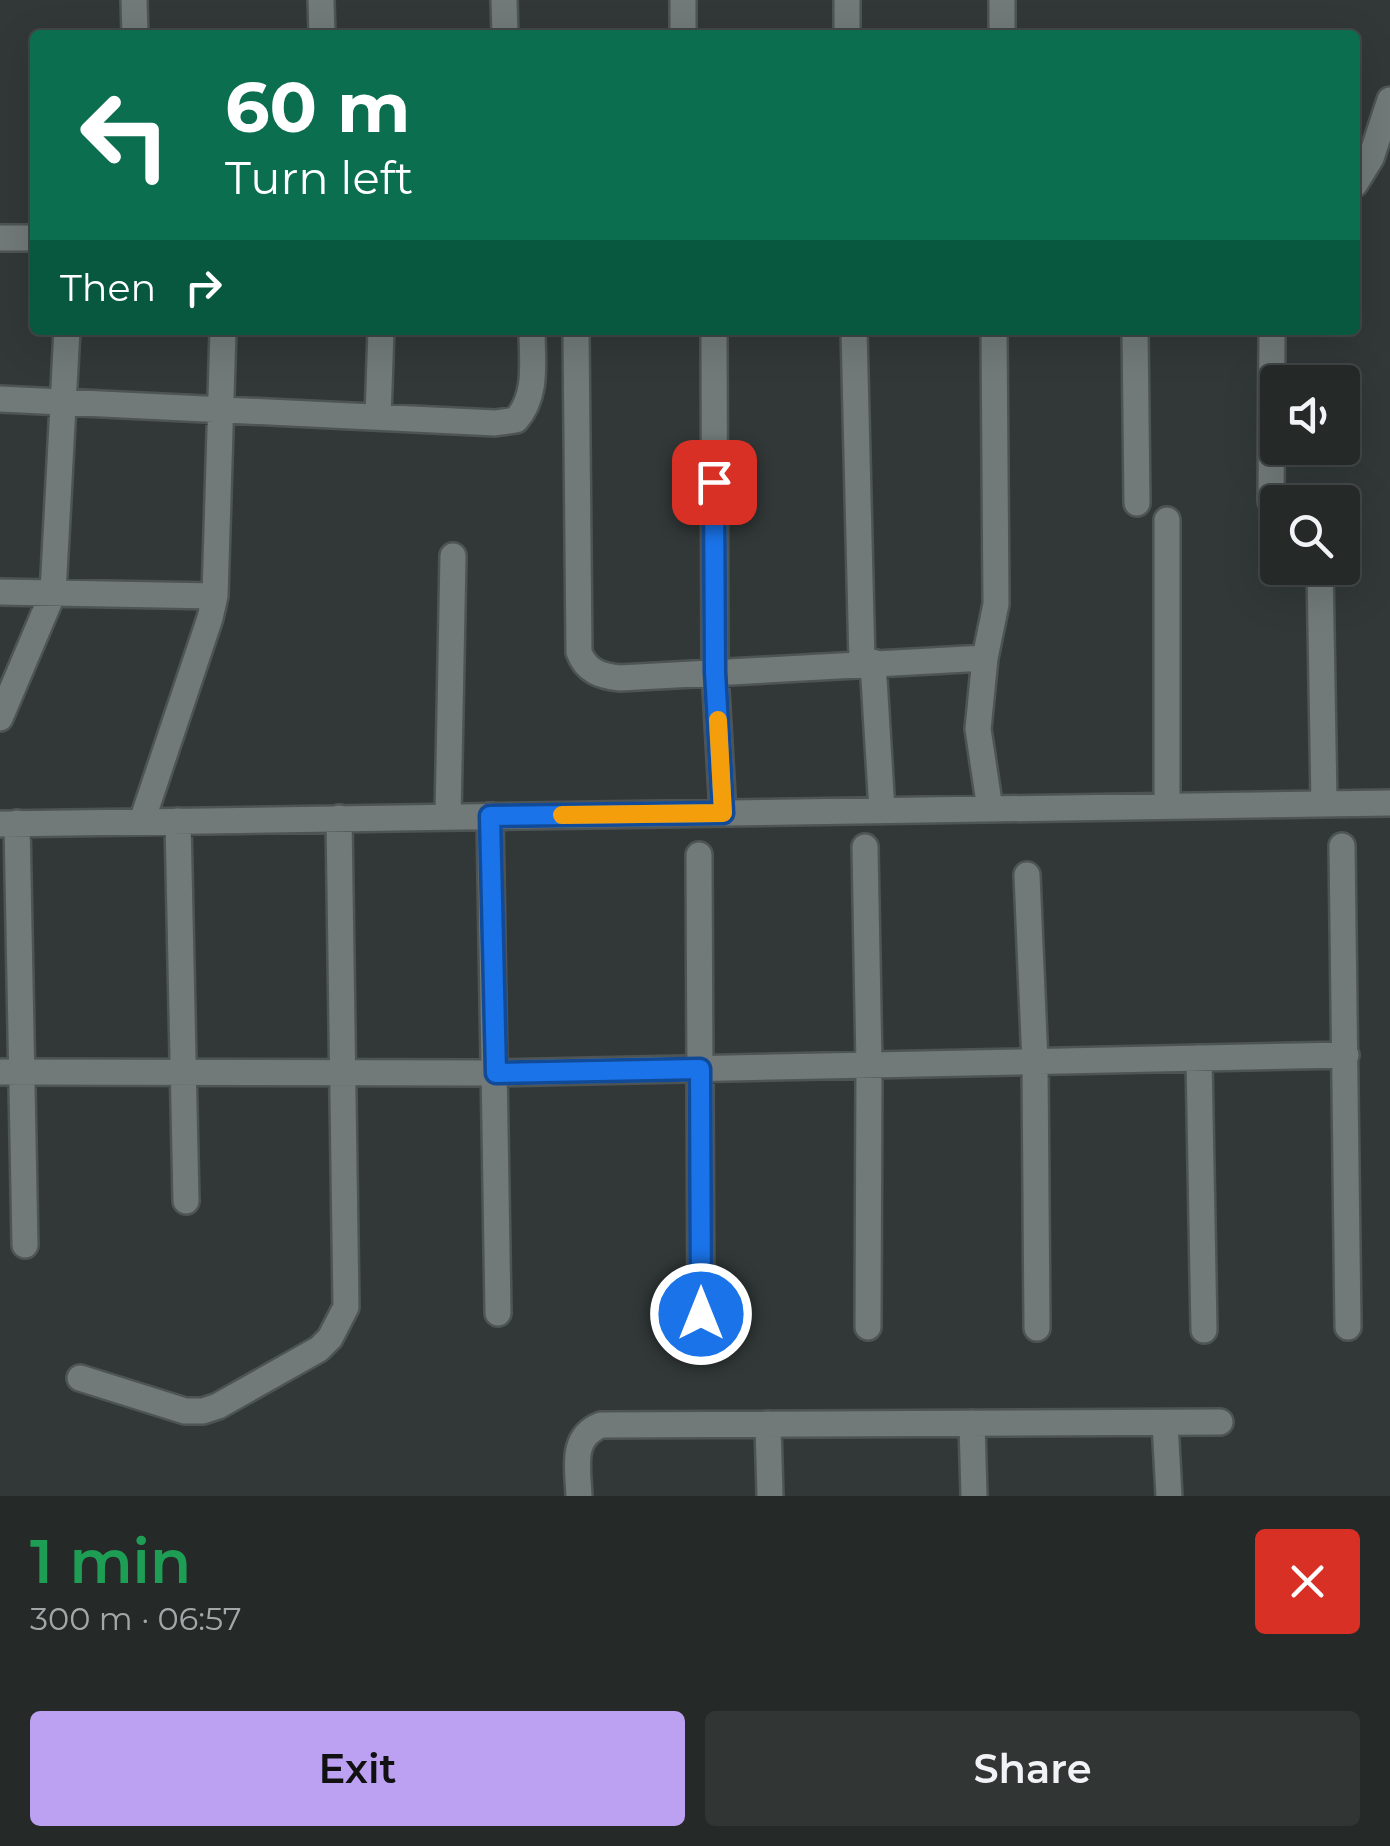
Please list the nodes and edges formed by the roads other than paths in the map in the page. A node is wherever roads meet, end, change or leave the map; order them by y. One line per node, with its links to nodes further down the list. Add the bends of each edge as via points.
1 (134, 0): 7 (street)
2 (322, 0): 8 (street)
3 (504, 0): 9 (street)
4 (683, 0): 10 (street)
5 (847, 0): 11 (street)
6 (1002, 0): 12 (street)
7 (135, 30)
8 (322, 30)
9 (505, 30)
10 (683, 30)
11 (847, 30)
12 (1002, 30)
13 (1390, 100): 14 (street)
14 (1360, 176)
15 (0, 238): 16 (street)
16 (30, 238)
17 (68, 335): 28 (street)
18 (223, 335): 29 (street)
19 (381, 335): 30 (street)
20 (532, 335): 30 (street, via 532,391 516,420)
21 (576, 335): 41 (street, via 579,652 603,676)
22 (714, 335): 41 (street)
23 (854, 335): 40 (street)
24 (994, 335): 39 (street, via 996,604)
25 (1135, 335): 32 (street)
26 (1272, 335): 31 (street)
27 (0, 399): 28 (street)
28 (66, 402): 29 (street); 37 (street)
29 (220, 408): 30 (street); 38 (street)
30 (378, 416)
31 (1271, 485)
32 (1136, 502)
33 (1167, 520): 45 (street)
34 (453, 556): 50 (street)
35 (1320, 585): 44 (street)
36 (0, 592): 37 (street)
37 (52, 593): 38 (street); 42 (street)
38 (214, 596): 52 (street)
39 (985, 658): 40 (street); 46 (street, via 978,729)
40 (867, 663): 41 (street); 47 (street)
41 (715, 672): 48 (street)
42 (0, 718)
43 (1390, 802): 44 (street)
44 (1324, 803): 45 (street)
45 (1167, 805): 46 (street)
46 (990, 809): 47 (street)
47 (882, 811): 48 (street)
48 (723, 813): 49 (street)
49 (490, 816): 50 (street); 67 (street)
50 (448, 817): 51 (street)
51 (339, 818): 53 (street); 66 (street)
52 (142, 821): 53 (street); 54 (street)
53 (178, 821): 65 (street)
54 (9, 824): 64 (street)
55 (1342, 846): 59 (street)
56 (866, 848): 62 (street)
57 (699, 855): 63 (street)
58 (1027, 876): 61 (street)
59 (1346, 1056): 60 (street); 73 (street)
60 (1198, 1058): 61 (street); 75 (street)
61 (1035, 1064): 62 (street); 74 (street)
62 (869, 1065): 63 (street); 72 (street)
63 (700, 1069): 67 (street); 71 (street)
64 (11, 1072): 65 (street); 69 (street)
65 (183, 1072): 66 (street); 68 (street)
66 (343, 1072): 67 (street); 76 (street, via 346,1308 330,1338 203,1411)
67 (496, 1073): 70 (street)
68 (186, 1201)
69 (25, 1245)
70 (498, 1313)
71 (701, 1314)
72 (868, 1327)
73 (1348, 1327)
74 (1036, 1328)
75 (1204, 1330)
76 (80, 1378)
77 (1220, 1422): 79 (street)
78 (972, 1423): 79 (street); 80 (street); 83 (street)
79 (1166, 1423): 84 (street)
80 (768, 1424): 81 (street, via 592,1428 579,1442); 82 (street)
81 (578, 1496)
82 (770, 1496)
83 (974, 1496)
84 (1169, 1496)

